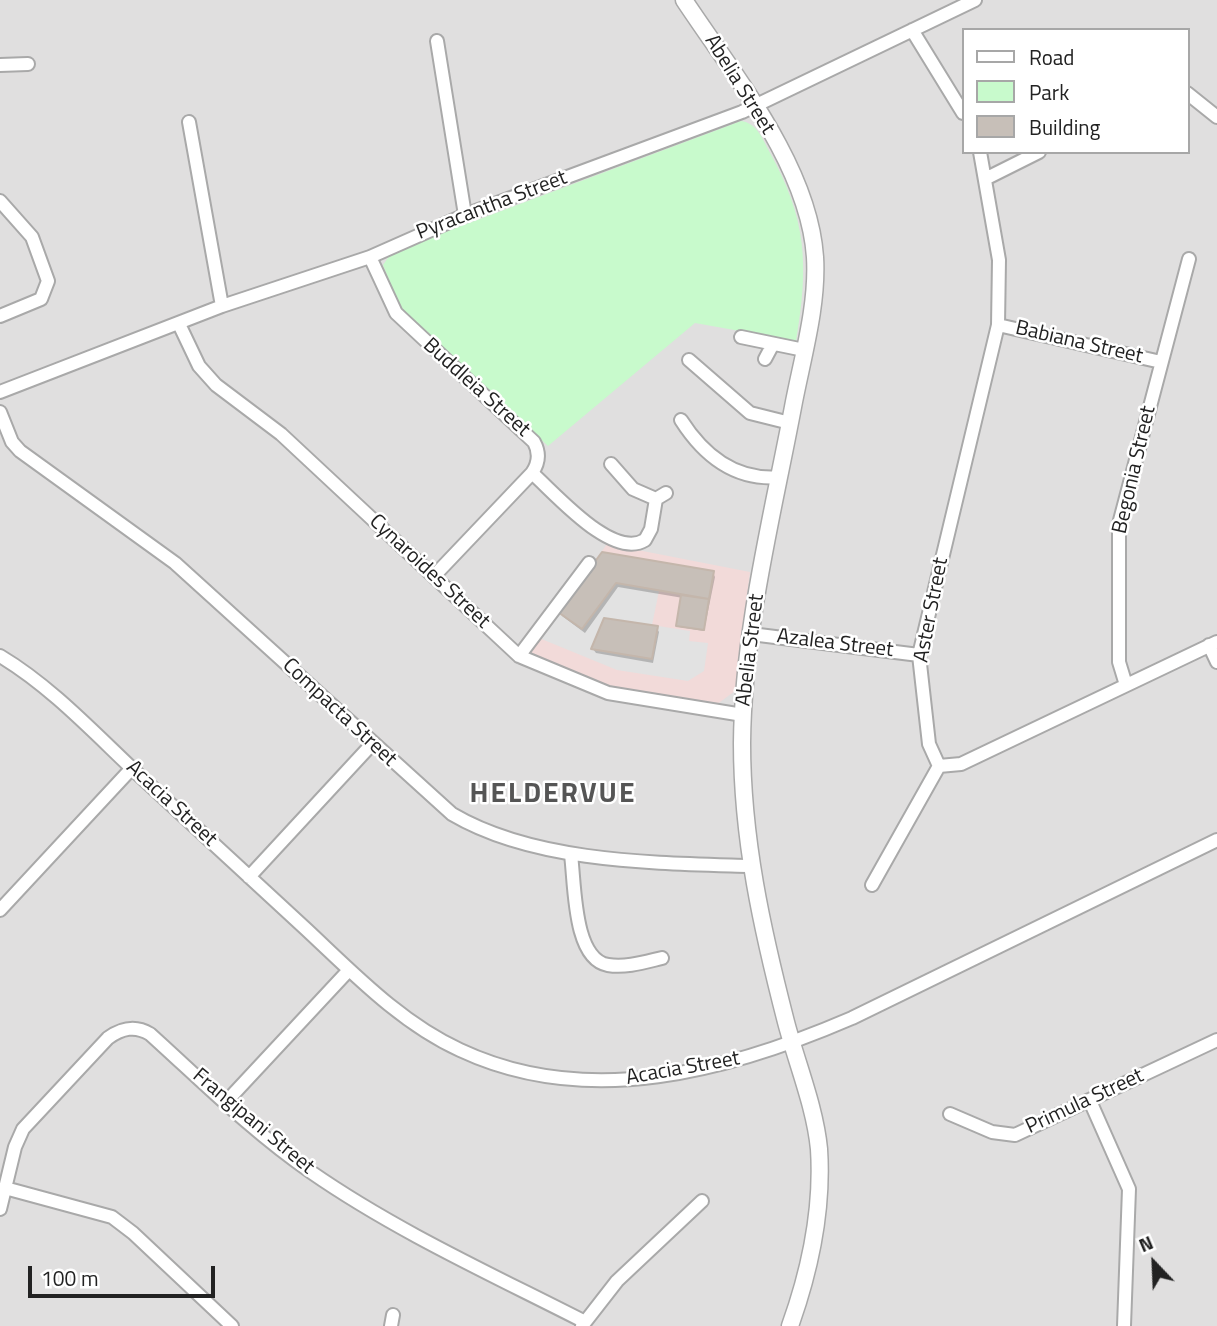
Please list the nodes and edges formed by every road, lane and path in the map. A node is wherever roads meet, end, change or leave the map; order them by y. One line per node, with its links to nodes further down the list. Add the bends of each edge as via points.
1 (684, 0): 8 (street, Abelia Street)
2 (975, 0): 3 (street, Pyracantha Street)
3 (912, 30): 8 (street, Pyracantha Street); 9 (street)
4 (437, 41): 16 (street)
5 (28, 64): 6 (street)
6 (0, 65)
7 (1189, 95): 10 (street)
8 (755, 106): 16 (street, Pyracantha Street); 25 (street, Abelia Street, via 787,163 809,222 814,286)
9 (962, 111)
10 (1217, 117)
11 (189, 122): 19 (street)
12 (980, 154): 14 (street, Aster Street)
13 (1035, 154): 14 (street)
14 (985, 179): 22 (street, Aster Street, via 999,260)
15 (0, 201): 20 (street, via 32,237 48,281 41,299)
16 (465, 215): 17 (street, Pyracantha Street)
17 (370, 257): 19 (street, Pyracantha Street); 34 (street, Buddleia Street, via 396,313 534,442 538,456)
18 (1189, 259): 28 (street, Begonia Street)
19 (222, 306): 21 (street, Pyracantha Street)
20 (0, 316)
21 (178, 324): 29 (street, Pyracantha Street); 37 (street, Cynaroides Street, via 199,366 216,385 281,434)
22 (998, 325): 28 (street, Babiana Street); 40 (street, Aster Street)
23 (741, 337): 24 (street)
24 (773, 344): 25 (street); 26 (street)
25 (804, 350): 32 (street, Abelia Street)
26 (765, 359)
27 (689, 360): 32 (street, via 750,413)
28 (1161, 362): 44 (street, Begonia Street, via 1117,538 1119,662)
29 (0, 392)
30 (0, 412): 46 (street, Compacta Street, via 20,451 175,563)
31 (681, 420): 35 (street, via 702,448 734,469 755,479)
32 (790, 423): 35 (street, Abelia Street)
33 (611, 464): 34 (street, via 632,489 661,496 648,536 641,543 625,544 598,531)
34 (532, 473): 37 (street)
35 (780, 477): 38 (street, Abelia Street)
36 (589, 563): 42 (street)
37 (434, 576): 42 (street, Cynaroides Street)
38 (751, 634): 40 (street, Azalea Street); 45 (street, Abelia Street)
39 (1213, 644): 43 (street); 44 (street)
40 (919, 655): 47 (street, Aster Street, via 929,744)
41 (0, 656): 48 (street, Acacia Street, via 57,699)
42 (519, 656): 45 (street, Cynaroides Street, via 601,691)
43 (1217, 662)
44 (1126, 685): 47 (street, via 961,764)
45 (743, 715): 51 (street, Abelia Street)
46 (372, 744): 50 (street, Compacta Street, via 436,803 466,823); 52 (street)
47 (939, 766): 53 (street)
48 (132, 768): 52 (street, Acacia Street); 54 (street)
49 (1217, 841): 58 (street, Acacia Street)
50 (571, 855): 51 (street, Compacta Street); 55 (street, via 581,933 592,958 619,966)
51 (751, 866): 58 (street, Abelia Street, via 761,925)
52 (249, 877): 56 (street, Acacia Street)
53 (872, 885)
54 (3, 901)
55 (662, 958)
56 (349, 970): 58 (street, Acacia Street, via 408,1020 460,1050 558,1079 636,1081 732,1062); 60 (street)
57 (1217, 1040): 59 (street, Primula Street)
58 (792, 1043): 67 (street, Abelia Street, via 817,1137 819,1181 812,1250)
59 (1090, 1101): 61 (street, Primula Street, via 1015,1135 992,1132); 68 (street, via 1129,1189)
60 (226, 1102): 62 (street, Frangipani Street, via 150,1034 136,1028 121,1030 108,1038 23,1129); 65 (street, Frangipani Street, via 290,1158 363,1206)
61 (950, 1114)
62 (5, 1188): 64 (street, Frangipani Street); 66 (street, via 112,1217)
63 (702, 1201): 65 (street, via 617,1281)
64 (0, 1209)
65 (584, 1324)
66 (232, 1326)
67 (790, 1326)
68 (1124, 1326)

